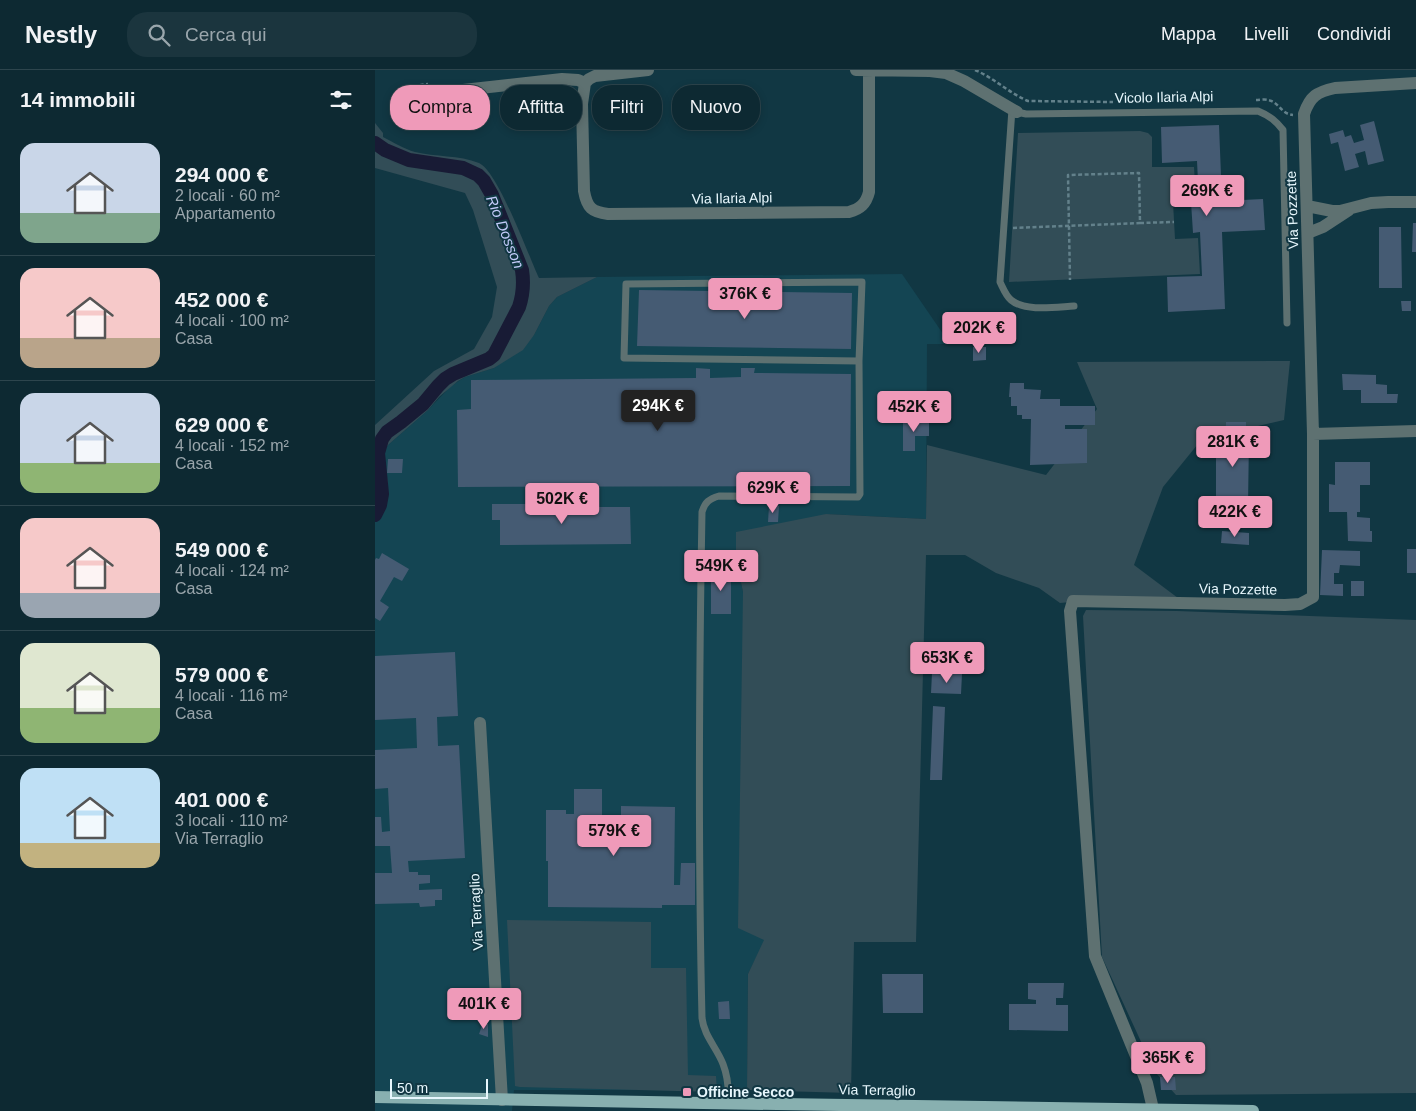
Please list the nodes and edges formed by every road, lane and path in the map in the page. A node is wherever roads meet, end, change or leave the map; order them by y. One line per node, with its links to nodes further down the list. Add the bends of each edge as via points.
1 (648, 70): 5 (street, via 595,76)
2 (856, 70): 3 (street, Vicolo Ilaria Alpi)
3 (869, 70): 5 (street, Via Ilaria Alpi, via 869,192 863,206 849,212 608,214 593,210 584,191); 10 (street, Vicolo Ilaria Alpi, via 946,73)
4 (975, 70): 9 (path, via 1028,101)
5 (585, 83): 7 (street, via 562,79)
6 (1416, 83): 11 (street, via 1325,90 1310,100)
7 (490, 87)
8 (1255, 100): 11 (path, via 1268,100 1287,114)
9 (1122, 102)
10 (1015, 110): 18 (lane); 22 (lane, Vicolo Ilaria Alpi, via 1025,114 1258,111 1269,115 1283,130)
11 (1304, 114): 13 (street, Via Pozzette)
12 (1416, 202): 14 (street, via 1371,203)
13 (1307, 206): 14 (street, via 1332,211); 19 (street, Via Pozzette)
14 (1351, 209): 19 (street)
15 (1174, 222): 16 (path)
16 (1140, 223): 17 (path); 17 (path, via 1139,173 1068,175)
17 (1069, 226): 18 (path); 20 (path)
18 (1004, 228): 21 (lane, via 1000,282 1011,300 1043,308)
19 (1308, 233): 25 (street, Via Pozzette)
20 (1070, 280)
21 (1074, 306)
22 (1287, 323)
23 (859, 361): 23 (lane, via 624,358 625,284 862,282); 29 (lane, via 860,494 857,497 719,496 704,504 701,512 698,715 702,1018 705,1032 723,1064 729,1089)
24 (1416, 431): 25 (street)
25 (1313, 434): 32 (street, Via Pozzette, via 1313,597 1301,604 1285,605 1073,601 1070,611 1095,956 1147,1083)
26 (481, 723): 28 (street, Via Terraglio)
27 (375, 1097): 28 (main road, Via Terraglio)
28 (502, 1100): 30 (main road, Via Terraglio)
29 (728, 1104): 30 (main road, Via Terraglio); 31 (main road, Via Terraglio)
30 (703, 1107)
31 (991, 1109): 32 (main road, Via Terraglio)
32 (1153, 1110): 33 (main road, Via Terraglio)
33 (1253, 1111)

